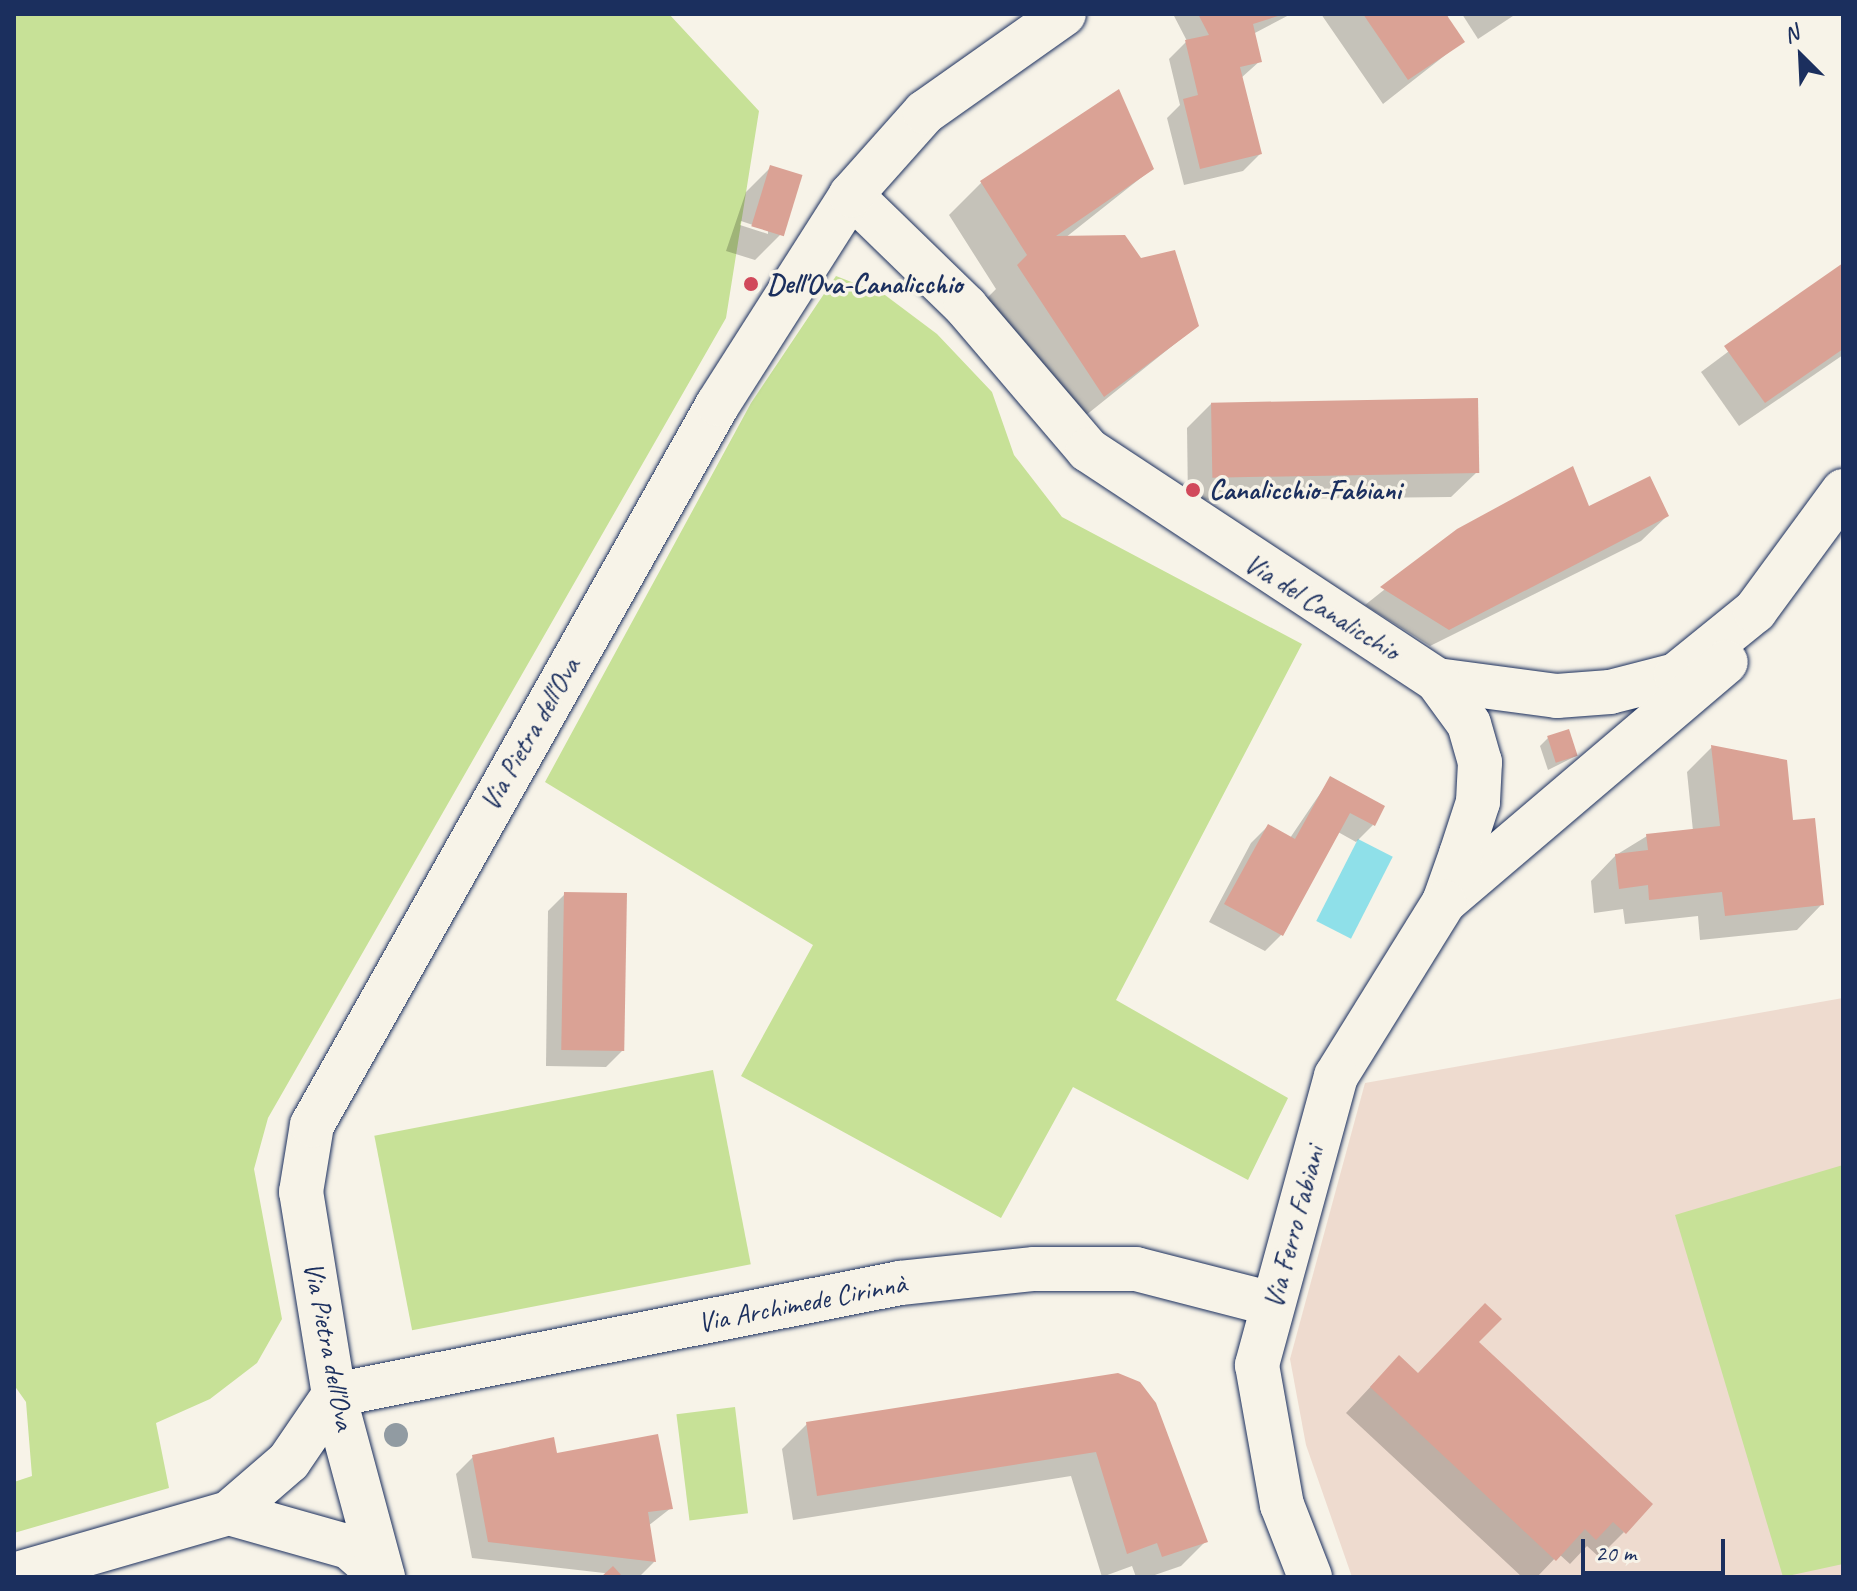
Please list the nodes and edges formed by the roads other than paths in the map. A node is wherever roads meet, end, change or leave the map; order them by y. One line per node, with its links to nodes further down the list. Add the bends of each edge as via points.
1 (1064, 14): 2 (main road, Via Pietra dell'Ova, via 925,112)
2 (851, 195): 5 (main road, Via del Canalicchio, via 966,307 1088,450); 8 (main road, Via Pietra dell'Ova, via 718,404 312,1125 301,1192)
3 (1843, 491): 4 (main road, Via del Canalicchio)
4 (1755, 611): 5 (main road, Via del Canalicchio, via 1676,675 1610,692 1506,693); 6 (main road, via 1725,663 1692,698)
5 (1437, 680): 6 (main road, via 1469,724 1480,762 1478,802)
6 (1444, 902): 7 (main road, Via Ferro Fabiani, via 1336,1076)
7 (1272, 1304): 8 (main road, Via Archimede Cirinnà, via 1136,1269 1034,1269 900,1283); 12 (main road, Via Ferro Fabiani, via 1257,1365 1263,1422 1282,1505)
8 (334, 1395): 9 (main road, via 289,1461); 11 (main road, Via Pietra dell'Ova)
9 (229, 1513): 10 (main road); 11 (main road, via 349,1547)
10 (14, 1575)
11 (383, 1577)
12 (1310, 1577)

